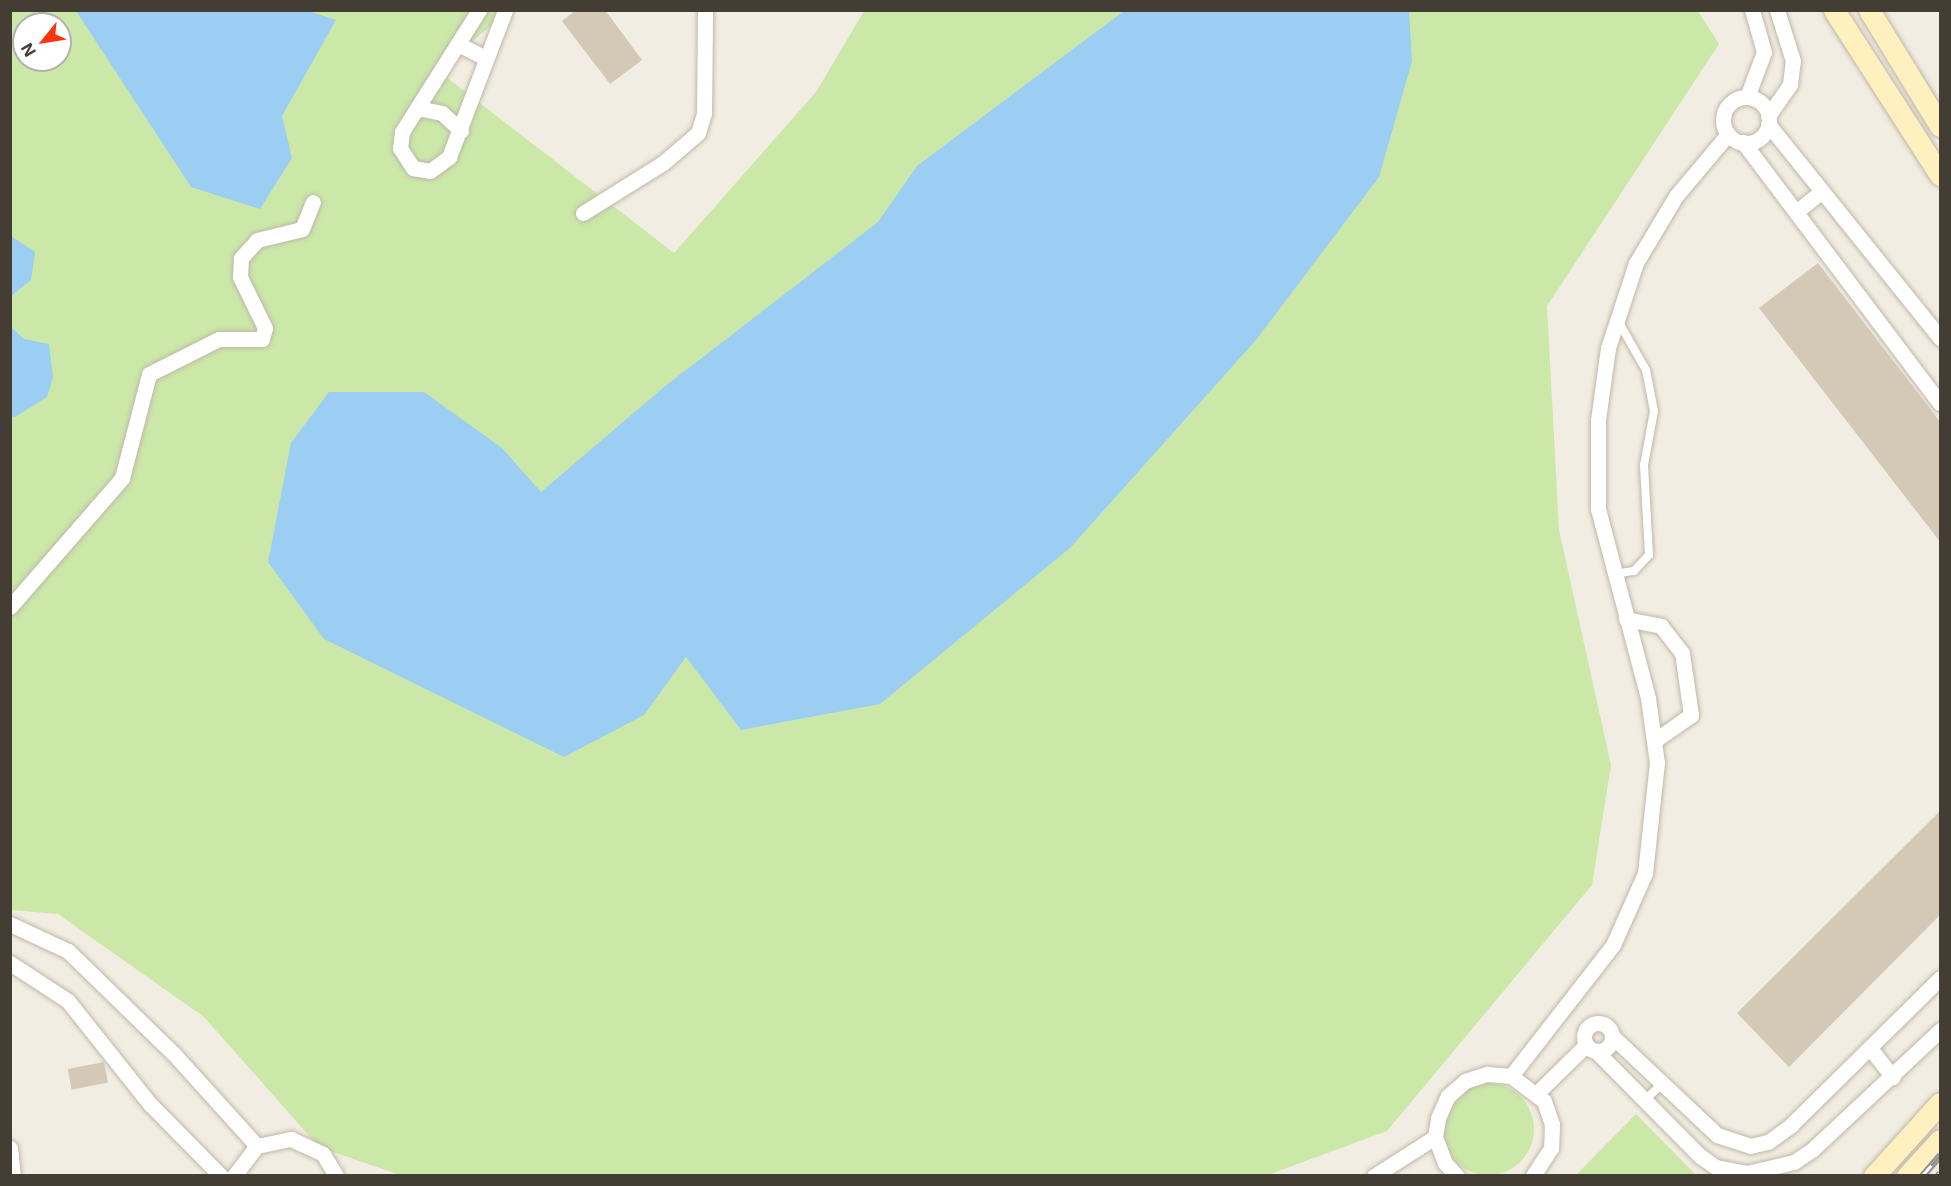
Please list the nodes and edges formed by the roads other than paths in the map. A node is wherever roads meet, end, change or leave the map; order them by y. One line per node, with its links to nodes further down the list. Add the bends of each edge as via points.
1 (479, 10): 8 (street)
2 (505, 10): 9 (street)
3 (705, 10): 21 (street, via 698,133 663,164)
4 (1752, 10): 10 (street, via 1764,52)
5 (1778, 10): 12 (street, via 1793,61 1790,84)
6 (1834, 10): 17 (main road)
7 (1869, 10): 13 (main road)
8 (458, 44): 9 (street); 11 (street)
9 (486, 58): 14 (street)
10 (1746, 97): 12 (street, via 1761,102); 15 (street, via 1732,101 1724,113)
11 (417, 108): 14 (street, via 442,113); 14 (street, via 400,140 402,156 413,168 430,171 444,164)
12 (1768, 120): 16 (street, via 1761,137); 18 (street)
13 (1941, 126)
14 (461, 131)
15 (1728, 134): 16 (street); 22 (street, via 1676,196 1636,263)
16 (1743, 142): 20 (street)
17 (1941, 175)
18 (1822, 191): 20 (street); 23 (street)
19 (313, 202): 26 (street, via 302,229 257,240 241,258 240,277 265,328 262,339 219,339 149,374 122,477)
20 (1796, 212): 24 (street)
21 (583, 213)
22 (1618, 320): 25 (street, via 1608,348 1595,463 1598,508); 25 (lane, via 1646,370 1654,411 1644,465 1649,555 1634,571)
23 (1941, 338)
24 (1941, 403)
25 (1614, 574): 27 (street)
26 (10, 607)
27 (1626, 619): 28 (street); 28 (street, via 1661,626 1682,653 1690,715)
28 (1654, 741): 36 (street, via 1658,787 1654,827 1629,914 1613,945)
29 (10, 924): 44 (street, via 68,951 173,1053)
30 (10, 963): 49 (street, via 68,1002 150,1104)
31 (1941, 978): 35 (street)
32 (1941, 1030): 37 (street)
33 (1612, 1036): 34 (street, via 1605,1050); 34 (street, via 1604,1024 1589,1025); 38 (street)
34 (1591, 1048): 39 (street); 40 (street)
35 (1870, 1048): 37 (street); 38 (street, via 1791,1125 1768,1142 1750,1146 1717,1135)
36 (1511, 1076): 39 (street); 42 (street, via 1488,1074 1465,1081 1448,1096)
37 (1893, 1077): 46 (street, via 1813,1149)
38 (1665, 1081): 40 (lane)
39 (1537, 1093): 47 (street, via 1552,1124 1551,1148)
40 (1643, 1102): 46 (street, via 1716,1167 1747,1173)
41 (1941, 1103): 54 (main road)
42 (1435, 1137): 52 (street); 53 (street, via 1445,1163)
43 (1941, 1140): 55 (main road)
44 (257, 1146): 50 (street); 51 (street, via 279,1139 303,1141 323,1154)
45 (10, 1148): 48 (street)
46 (1773, 1172)
47 (1539, 1173)
48 (13, 1176)
49 (220, 1176)
50 (234, 1176)
51 (336, 1176)
52 (1374, 1176)
53 (1457, 1176)
54 (1874, 1176)
55 (1907, 1176)

